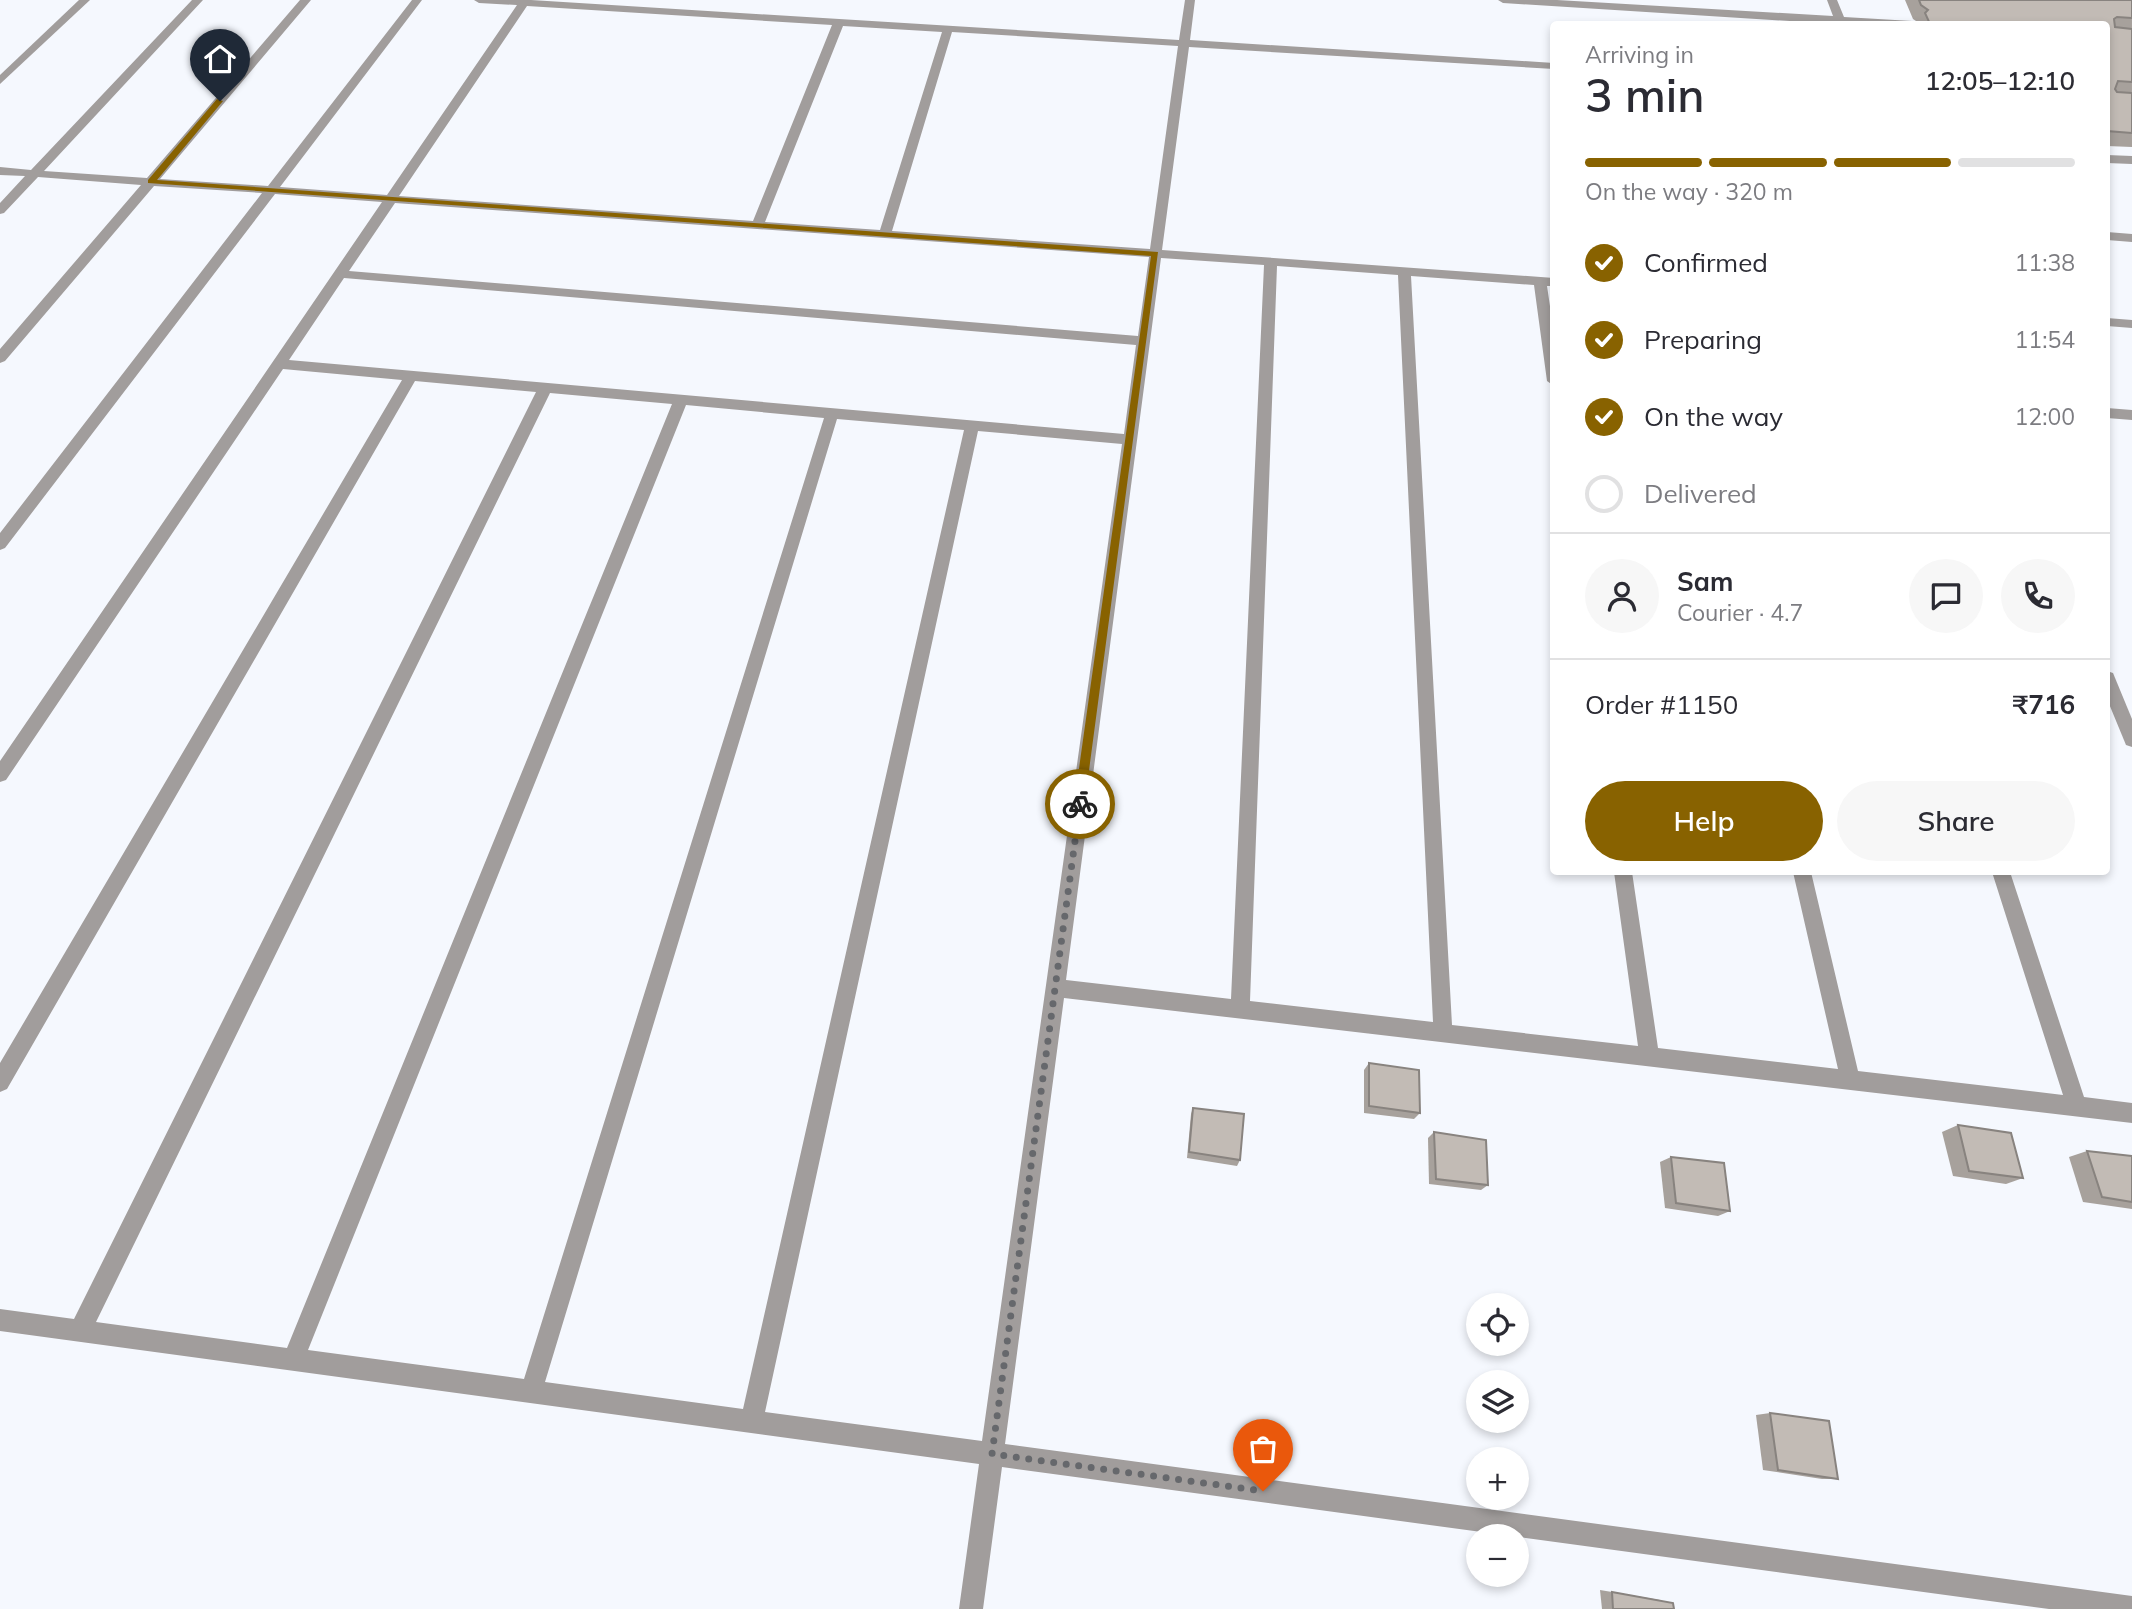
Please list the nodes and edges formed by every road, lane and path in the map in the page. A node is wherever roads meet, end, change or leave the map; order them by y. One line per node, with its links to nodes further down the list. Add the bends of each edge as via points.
1 (85, 0): 16 (street)
2 (198, 0): 20 (street)
3 (306, 0): 21 (street)
4 (417, 0): 22 (street)
5 (479, 0): 9 (street)
6 (1190, 0): 14 (street)
7 (1503, 0): 10 (street)
8 (1832, 0): 11 (street)
9 (525, 1): 12 (street); 23 (street)
10 (1826, 21)
11 (1841, 21)
12 (839, 22): 13 (street); 25 (street)
13 (948, 29): 14 (street); 26 (street)
14 (1185, 43): 15 (street); 29 (street)
15 (1550, 66)
16 (0, 81)
17 (2110, 159): 18 (street)
18 (2132, 160)
19 (0, 171): 20 (street)
20 (34, 173): 21 (street); 24 (street)
21 (151, 182): 22 (street); 38 (street)
22 (271, 190): 23 (street); 48 (street)
23 (391, 199): 25 (street); 32 (street)
24 (0, 210)
25 (758, 225): 26 (street)
26 (885, 234): 29 (street)
27 (2110, 236): 28 (street)
28 (2132, 237)
29 (1155, 254): 30 (street); 37 (street)
30 (1271, 262): 31 (street); 56 (street)
31 (1404, 272): 33 (street); 57 (street)
32 (340, 274): 37 (street); 39 (street)
33 (1547, 282): 35 (street)
34 (2110, 322): 36 (street)
35 (1550, 324)
36 (2132, 324)
37 (1143, 341): 47 (street)
38 (0, 358)
39 (279, 364): 40 (street); 51 (street)
40 (411, 376): 41 (street); 60 (street)
41 (545, 388): 42 (street); 64 (street)
42 (681, 400): 44 (street); 65 (street)
43 (2110, 413): 45 (street)
44 (832, 414): 46 (street); 66 (street)
45 (2132, 415)
46 (972, 426): 47 (street); 67 (street)
47 (1130, 440): 55 (street)
48 (0, 544)
49 (2110, 685): 50 (street)
50 (2132, 740)
51 (0, 775)
52 (1623, 875): 58 (street)
53 (1803, 875): 59 (street)
54 (2002, 875): 61 (street)
55 (1055, 988): 56 (street); 68 (street)
56 (1240, 1009): 57 (street)
57 (1443, 1032): 58 (street)
58 (1650, 1057): 59 (street)
59 (1850, 1080): 61 (street)
60 (0, 1082)
61 (2077, 1106): 62 (street)
62 (2132, 1112)
63 (0, 1320): 64 (street)
64 (80, 1331): 65 (street)
65 (293, 1361): 66 (street)
66 (531, 1392): 67 (street)
67 (751, 1423): 68 (street)
68 (992, 1454): 69 (street); 70 (street)
69 (2132, 1608)
70 (971, 1609)

